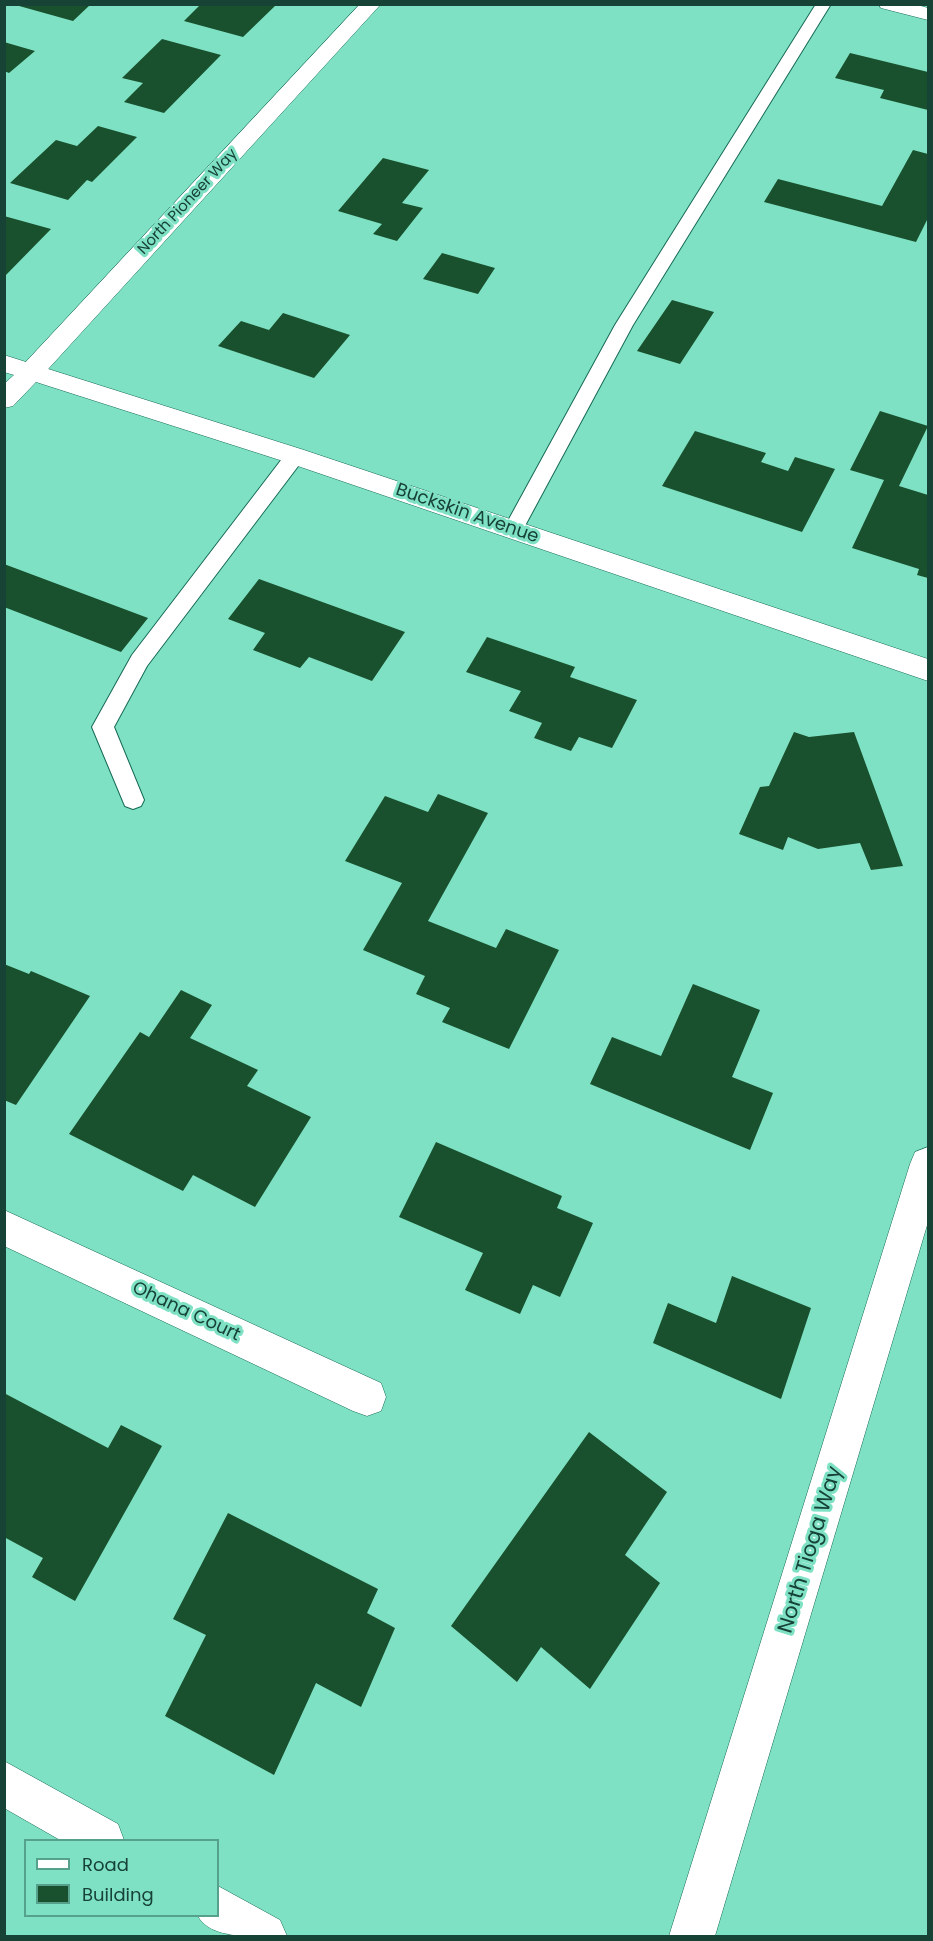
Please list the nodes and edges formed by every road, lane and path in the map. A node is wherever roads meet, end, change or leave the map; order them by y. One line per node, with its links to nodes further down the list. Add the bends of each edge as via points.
1 (371, 4): 6 (street, North Pioneer Way)
2 (824, 4): 9 (lane, via 624,324)
3 (888, 4): 4 (street)
4 (928, 14)
5 (4, 363): 6 (street, Buckskin Avenue)
6 (31, 372): 7 (street, North Pioneer Way); 8 (street, Buckskin Avenue)
7 (4, 400)
8 (295, 456): 9 (street, Buckskin Avenue); 11 (lane, via 139,661 103,727)
9 (513, 530): 10 (street, Buckskin Avenue)
10 (928, 670)
11 (133, 800)
12 (928, 1164): 19 (street, North Tioga Way)
13 (4, 1227): 14 (street, Ohana Court)
14 (367, 1397)
15 (4, 1783): 16 (street)
16 (100, 1839)
17 (219, 1910): 18 (street)
18 (264, 1936)
19 (692, 1936)

